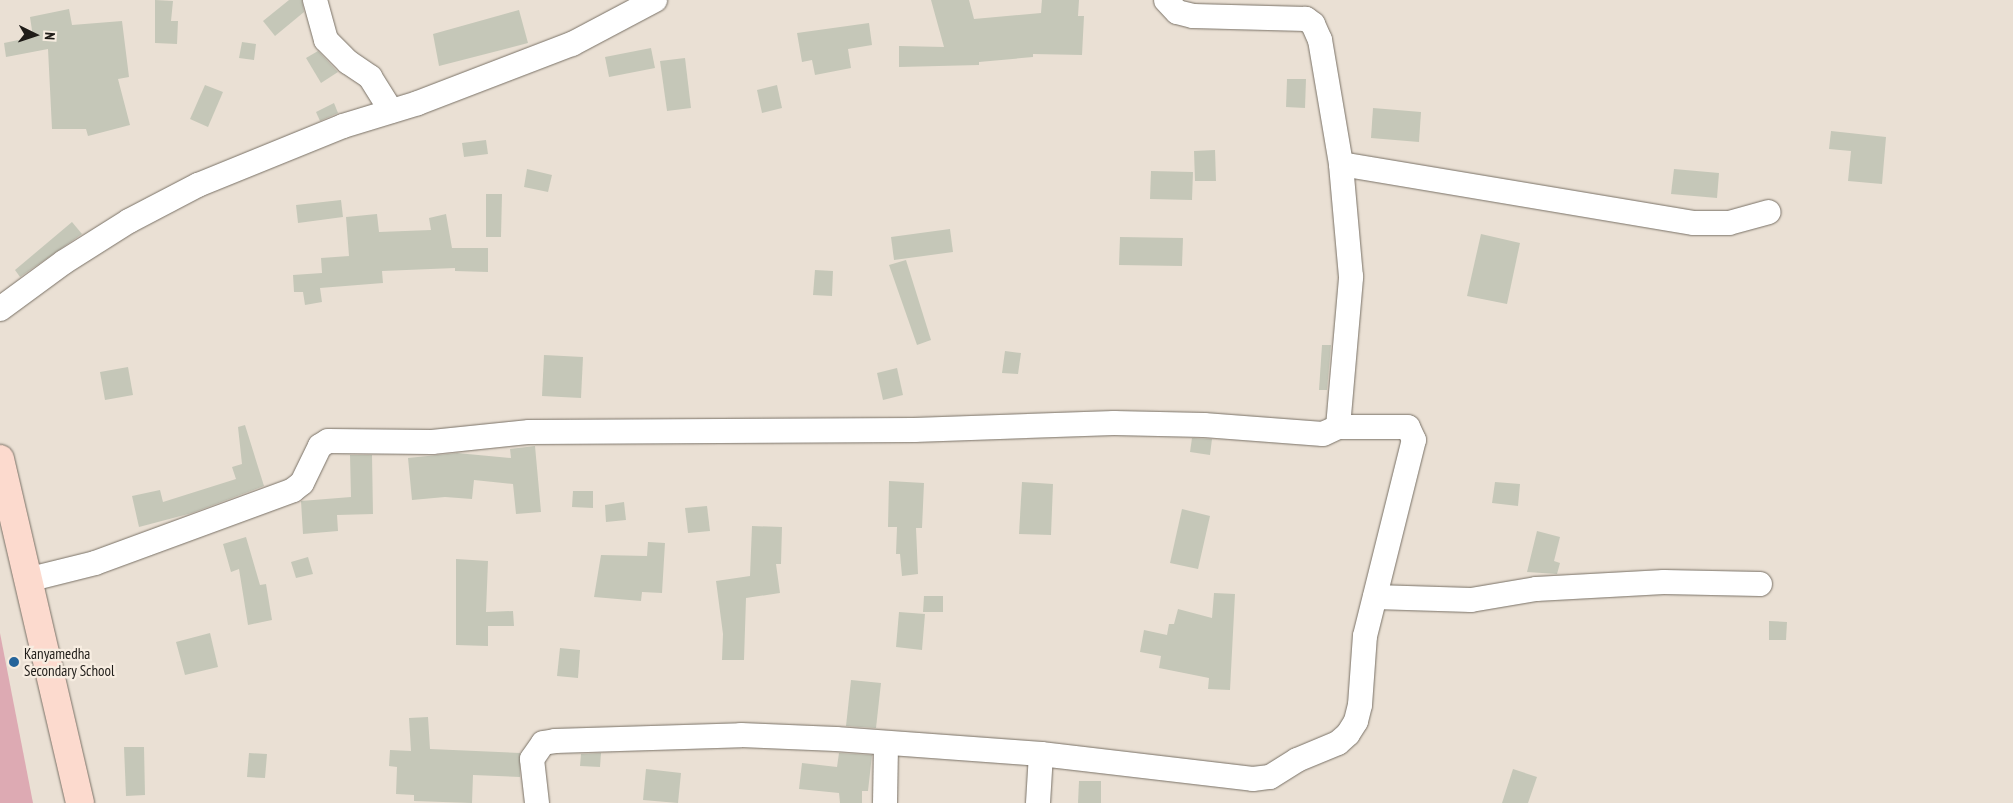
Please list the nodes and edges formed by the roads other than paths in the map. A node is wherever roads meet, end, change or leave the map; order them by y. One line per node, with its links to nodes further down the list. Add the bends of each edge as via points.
1 (315, 0): 4 (street, via 326,40 348,62 370,77)
2 (656, 0): 4 (street, via 572,44)
3 (1166, 0): 5 (street, via 1177,12 1193,16 1306,19 1313,24 1320,40)
4 (391, 112): 7 (street, via 343,126 198,185 129,221 64,262)
5 (1341, 164): 6 (street, via 1694,223 1729,223); 8 (street, via 1351,278)
6 (1769, 212)
7 (0, 310)
8 (1338, 427): 10 (street, via 1323,434 1204,425 1114,423 914,430 530,432 432,442 328,441 320,446 302,483 293,490 96,563); 12 (street, via 1408,427 1414,440)
9 (0, 459): 10 (main road)
10 (27, 580): 15 (main road)
11 (1760, 584): 12 (street, via 1664,582 1536,589 1471,600)
12 (1375, 597): 14 (street, via 1365,636 1356,722 1338,743 1297,760 1270,777 1253,779)
13 (886, 744): 14 (street); 16 (street, via 741,735 543,743 532,759); 17 (street)
14 (1040, 754): 18 (street)
15 (80, 803)
16 (537, 803)
17 (885, 803)
18 (1038, 803)

